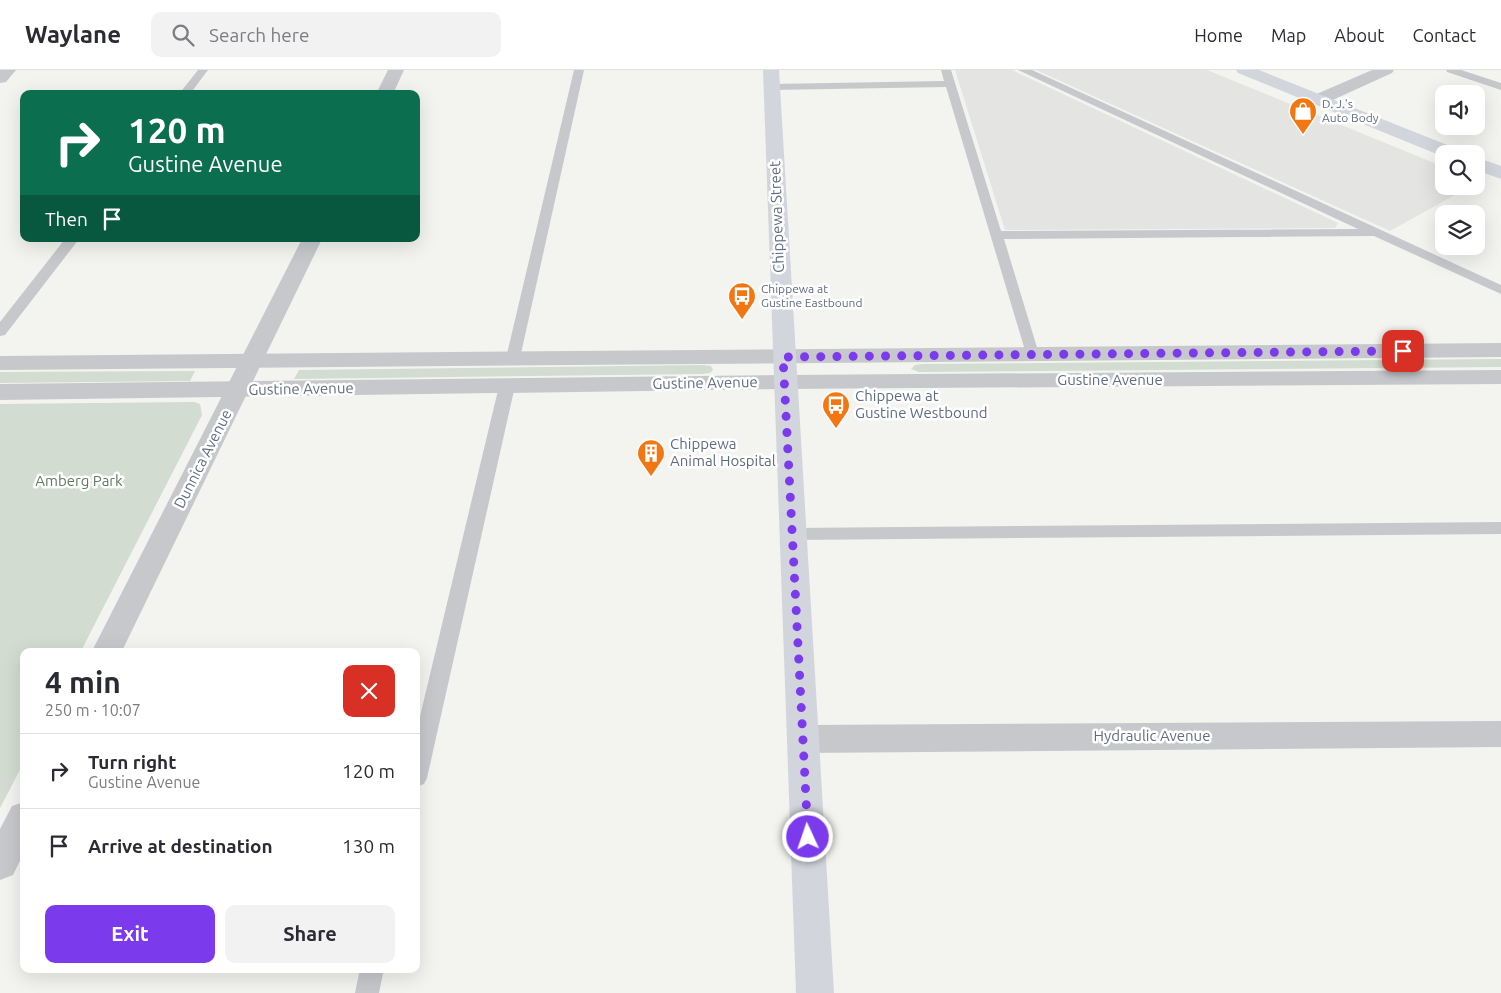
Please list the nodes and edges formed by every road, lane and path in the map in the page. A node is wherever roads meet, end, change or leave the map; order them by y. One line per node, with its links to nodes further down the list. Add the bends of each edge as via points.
1 (8, 70): 10 (street)
2 (203, 70): 14 (lane)
3 (396, 70): 15 (street)
4 (579, 70): 28 (lane)
5 (946, 70): 12 (lane)
6 (1023, 70): 20 (lane)
7 (1244, 70): 16 (main road)
8 (1386, 70): 16 (street)
9 (1451, 70): 13 (lane)
10 (0, 78)
11 (772, 78): 12 (lane); 31 (main road, Chippewa Street)
12 (951, 84): 21 (lane)
13 (1501, 87)
14 (187, 90)
15 (386, 90)
16 (1318, 100): 17 (main road)
17 (1435, 146)
18 (1485, 167): 19 (main road)
19 (1501, 173)
20 (1376, 233): 21 (lane); 24 (lane)
21 (996, 236): 27 (lane)
22 (70, 242): 25 (lane)
23 (311, 242): 29 (street, Dunnica Avenue)
24 (1501, 290)
25 (0, 332)
26 (1501, 350): 27 (street, Gustine Avenue)
27 (1032, 354): 31 (street, Gustine Avenue)
28 (513, 358): 29 (street, Gustine Avenue); 31 (street, Gustine Avenue)
29 (252, 361): 30 (street, Gustine Avenue); 34 (street, Dunnica Avenue)
30 (0, 363)
31 (784, 369): 32 (street, Gustine Avenue); 33 (street, Gustine Avenue); 37 (main road, Chippewa Street)
32 (1501, 377)
33 (507, 386): 34 (street, Gustine Avenue); 41 (lane)
34 (238, 390): 35 (street, Gustine Avenue); 38 (street, Dunnica Avenue)
35 (0, 392)
36 (1501, 528): 37 (lane)
37 (793, 534): 40 (main road, Chippewa Street)
38 (108, 648)
39 (1501, 734): 40 (street, Hydraulic Avenue)
40 (803, 739): 46 (main road, Chippewa Street)
41 (420, 761)
42 (20, 825): 43 (street)
43 (0, 864)
44 (371, 973): 45 (lane)
45 (367, 993)
46 (815, 993)

